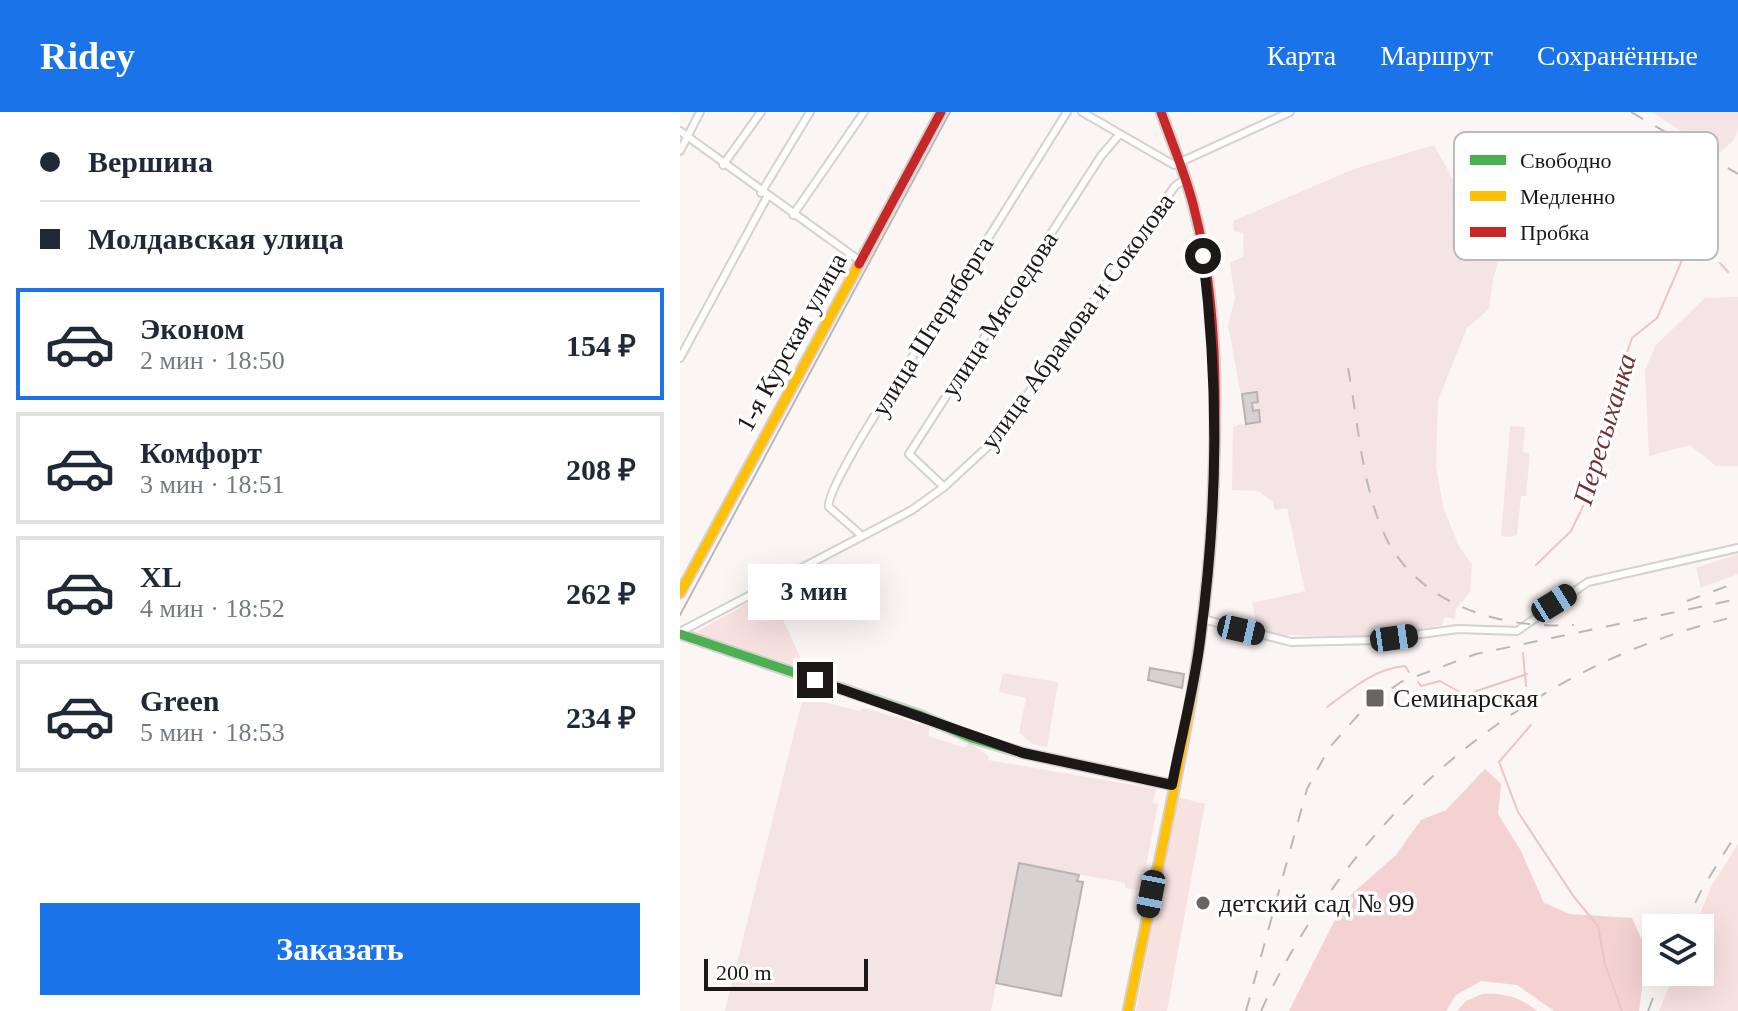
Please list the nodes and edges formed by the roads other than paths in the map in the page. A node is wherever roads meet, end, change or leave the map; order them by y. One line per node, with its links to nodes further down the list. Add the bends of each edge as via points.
1 (700, 112): 12 (street)
2 (761, 112): 15 (street)
3 (810, 112): 17 (street)
4 (864, 112): 18 (street)
5 (941, 112): 19 (street, 1-я Курская улица)
6 (1067, 112): 22 (street, улица Штернберга, via 827,501)
7 (1082, 112): 11 (street)
8 (1161, 112): 14 (street)
9 (1290, 112): 14 (street)
10 (680, 131): 12 (street)
11 (1119, 135): 14 (street, via 1167,163); 21 (street, улица Мясоедова, via 909,454)
12 (687, 136): 13 (street); 15 (street)
13 (680, 151)
14 (1180, 164): 16 (street)
15 (723, 165): 17 (street)
16 (1185, 179): 21 (street, улица Абрамова и Соколова, via 996,439); 25 (street, via 1198,222 1216,393 1215,490)
17 (764, 195): 18 (street); 20 (street)
18 (793, 215): 19 (street)
19 (860, 261): 24 (street, 1-я Курская улица)
20 (680, 358)
21 (944, 487): 22 (street, улица Абрамова и Соколова)
22 (861, 535): 26 (street, улица Абрамова и Соколова)
23 (1738, 548): 25 (street, via 1588,582 1517,631 1458,629 1376,640 1291,642)
24 (680, 593)
25 (1203, 619): 27 (street)
26 (680, 633): 27 (street, via 972,738)
27 (1172, 785): 28 (street)
28 (1128, 1011)

